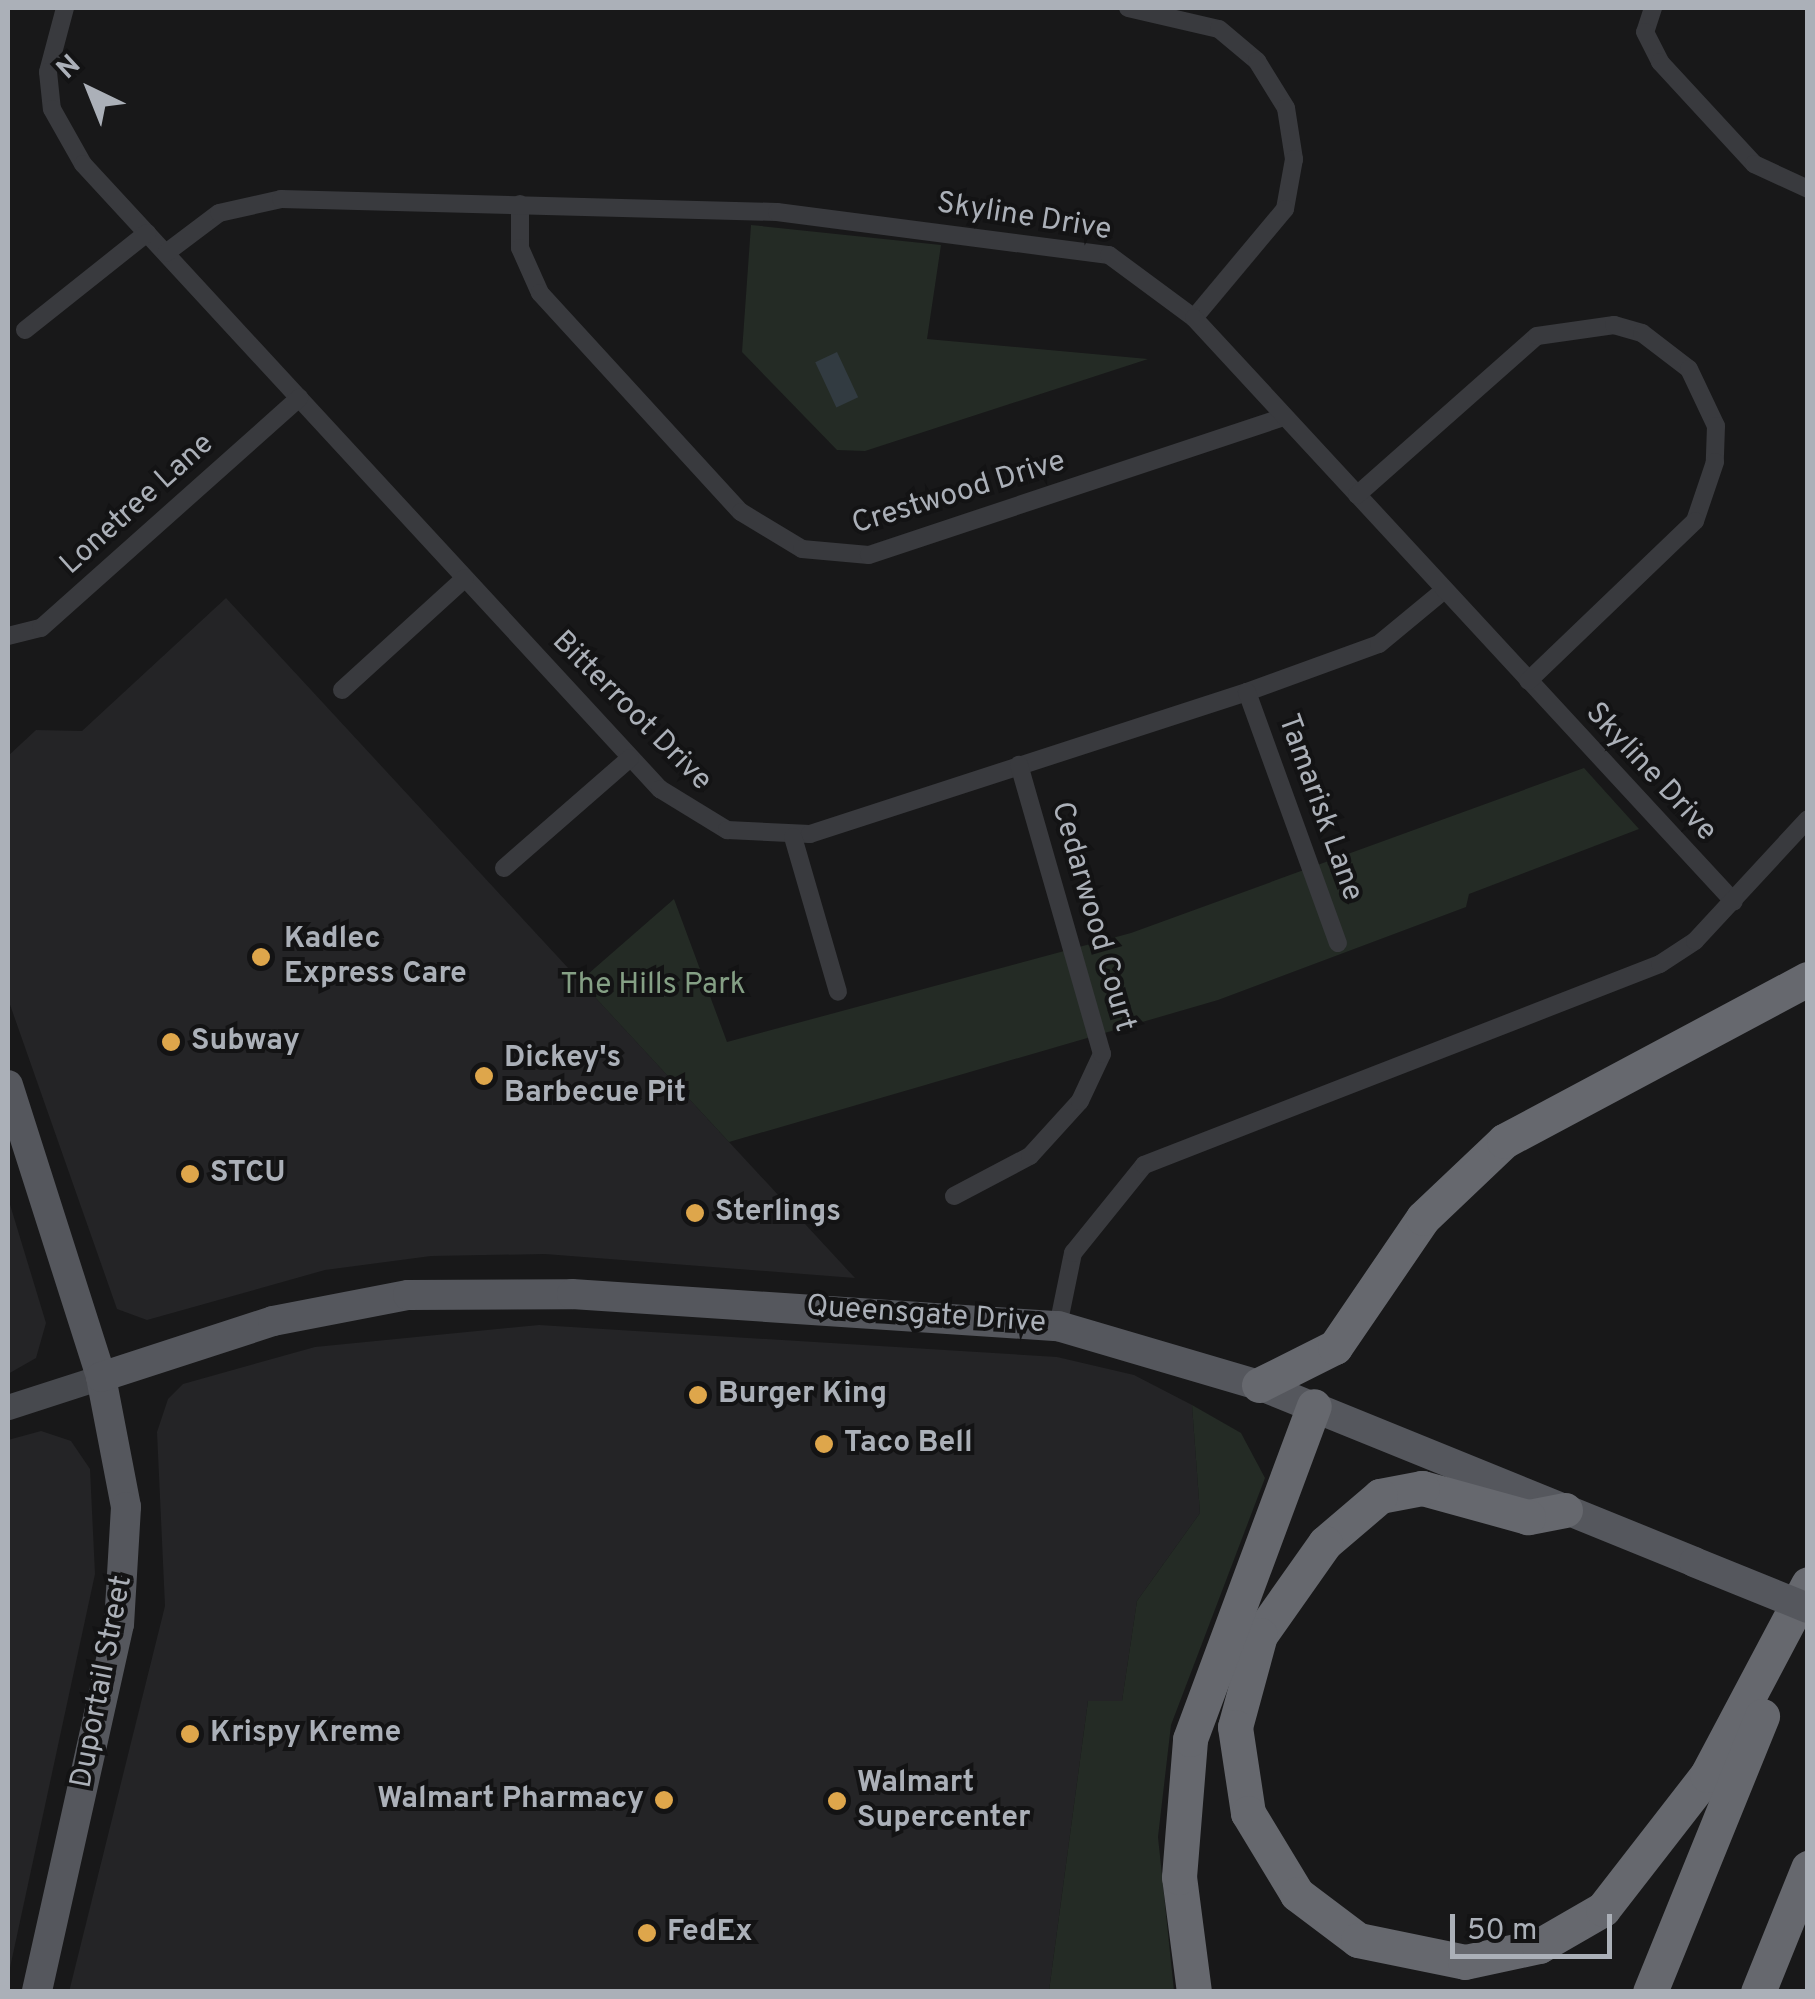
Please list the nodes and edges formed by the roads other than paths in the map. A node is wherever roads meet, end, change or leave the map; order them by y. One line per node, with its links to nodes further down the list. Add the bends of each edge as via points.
1 (65, 8): 6 (street, Bitterroot Drive, via 51,48 52,109 83,164)
2 (1128, 8): 8 (street, via 1219,29 1258,61 1286,108 1294,159 1285,208)
3 (1644, 10): 4 (street, via 1660,62 1754,164)
4 (1808, 189)
5 (520, 204): 7 (street, Skyline Drive, via 250,201); 8 (street, Skyline Drive, via 777,212 1082,250 1133,266); 11 (street, Crestwood Drive, via 520,248 540,293 741,512 802,549 869,555)
6 (147, 233): 7 (street, Bitterroot Drive); 9 (street)
7 (166, 253): 10 (street, Bitterroot Drive)
8 (1194, 318): 11 (street, Skyline Drive)
9 (25, 330)
10 (299, 398): 13 (street, Bitterroot Drive); 15 (street, Lonetree Lane, via 42,628)
11 (1284, 417): 12 (street, Skyline Drive)
12 (1357, 495): 14 (street, Skyline Drive); 16 (street, via 1537,336 1614,326 1642,333 1689,370 1716,426 1715,462 1695,521)
13 (466, 578): 17 (street); 19 (street, Bitterroot Drive)
14 (1442, 590): 16 (street, Skyline Drive); 18 (street, Bitterroot Drive, via 1379,644)
15 (8, 636)
16 (1528, 681): 24 (street, Skyline Drive)
17 (342, 690)
18 (1247, 692): 20 (street, Bitterroot Drive); 25 (street, Tamarisk Lane)
19 (630, 758): 22 (street, Bitterroot Drive, via 697,817 754,837); 23 (street)
20 (1018, 764): 22 (street, Bitterroot Drive); 29 (street, Cedarwood Court, via 1102,1054 1080,1101 1030,1156)
21 (1808, 819): 24 (street)
22 (793, 838): 27 (street)
23 (504, 868)
24 (1734, 902): 30 (street, via 1660,964 1144,1165 1074,1253)
25 (1338, 944)
26 (1808, 979): 32 (highway, via 1504,1142 1423,1218 1335,1346)
27 (838, 992)
28 (8, 1085): 31 (main road, Duportail Street)
29 (954, 1196)
30 (1058, 1326): 31 (main road, Queensgate Drive, via 588,1294 408,1295 273,1321); 32 (main road, Queensgate Drive)
31 (101, 1377): 34 (street, Queensgate Drive); 39 (main road, Duportail Street, via 124,1480 124,1591)
32 (1259, 1385): 33 (main road, Queensgate Drive)
33 (1314, 1406): 35 (main road, Queensgate Drive); 40 (highway, via 1190,1739 1179,1877)
34 (8, 1407)
35 (1565, 1510): 36 (highway, via 1528,1516 1422,1488 1380,1496 1326,1542 1260,1636 1236,1727 1248,1814 1297,1894 1358,1940 1465,1962 1539,1946 1603,1909 1707,1775); 37 (main road, Queensgate Drive, bridge)
36 (1808, 1584)
37 (1808, 1606): 41 (highway)
38 (1808, 1868): 42 (highway)
39 (37, 1992)
40 (1194, 1992)
41 (1650, 1992)
42 (1758, 1992)

